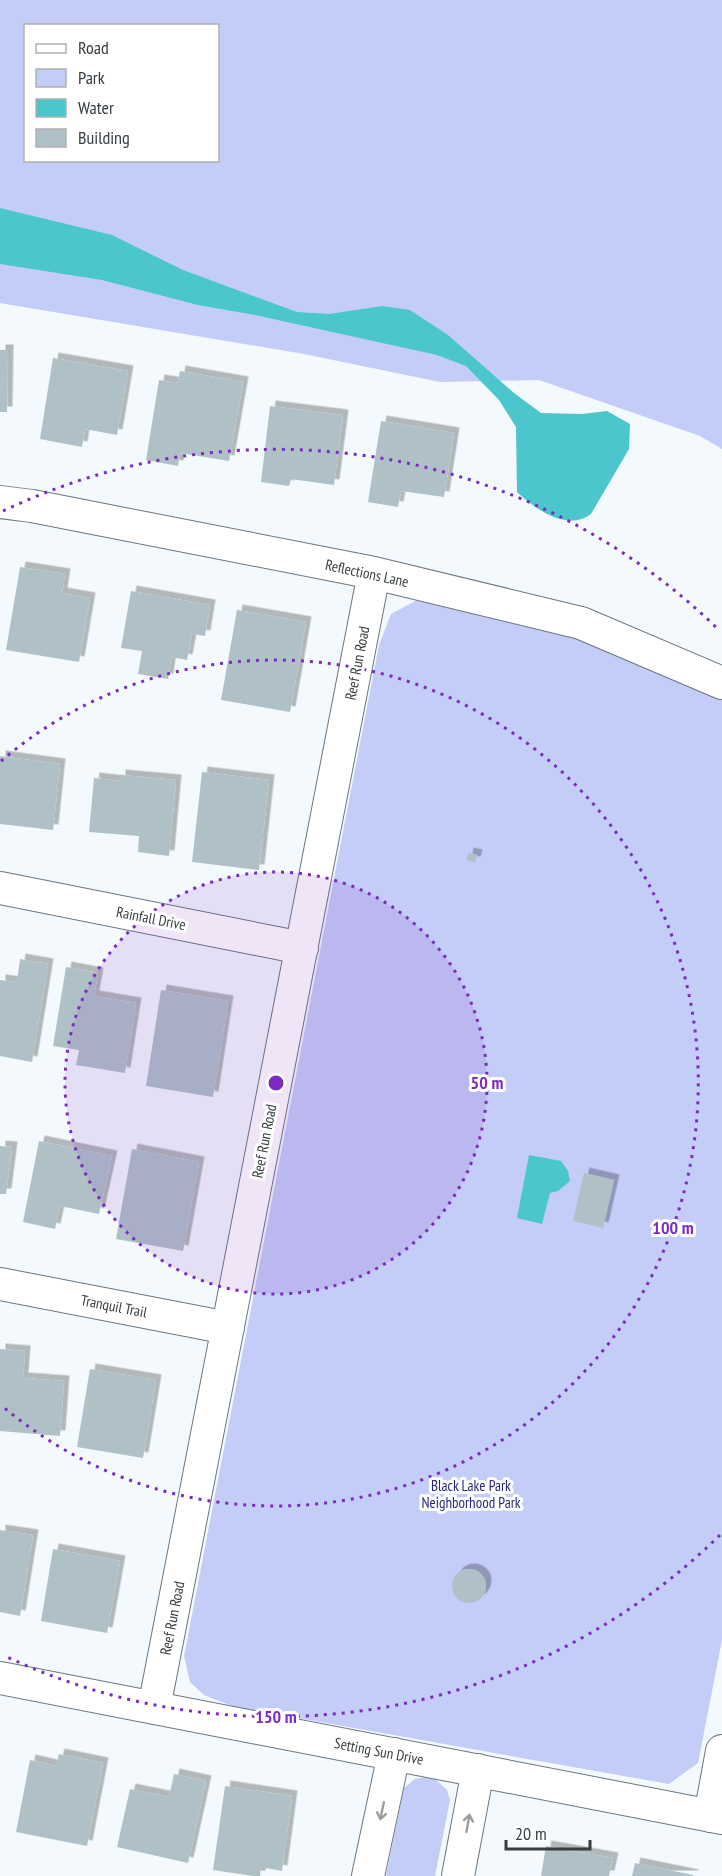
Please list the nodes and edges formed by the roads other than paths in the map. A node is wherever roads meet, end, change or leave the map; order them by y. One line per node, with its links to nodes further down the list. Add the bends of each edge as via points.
1 (0, 502): 2 (street, Reflections Lane)
2 (374, 573): 3 (street, Reflections Lane, via 581,622); 5 (street, Reef Run Road)
3 (722, 683)
4 (0, 888): 5 (street, Rainfall Drive)
5 (302, 948): 7 (street, Reef Run Road)
6 (0, 1284): 7 (street, Tranquil Trail)
7 (228, 1328): 9 (street, Reef Run Road)
8 (0, 1678): 9 (street, Setting Sun Drive)
9 (154, 1708): 11 (street, Setting Sun Drive)
10 (722, 1751): 13 (street)
11 (394, 1754): 12 (street, Setting Sun Drive); 14 (street, one-way to 14)
12 (478, 1770): 13 (street, Setting Sun Drive); 15 (street, one-way to 12)
13 (716, 1817)
14 (368, 1876)
15 (458, 1876)

